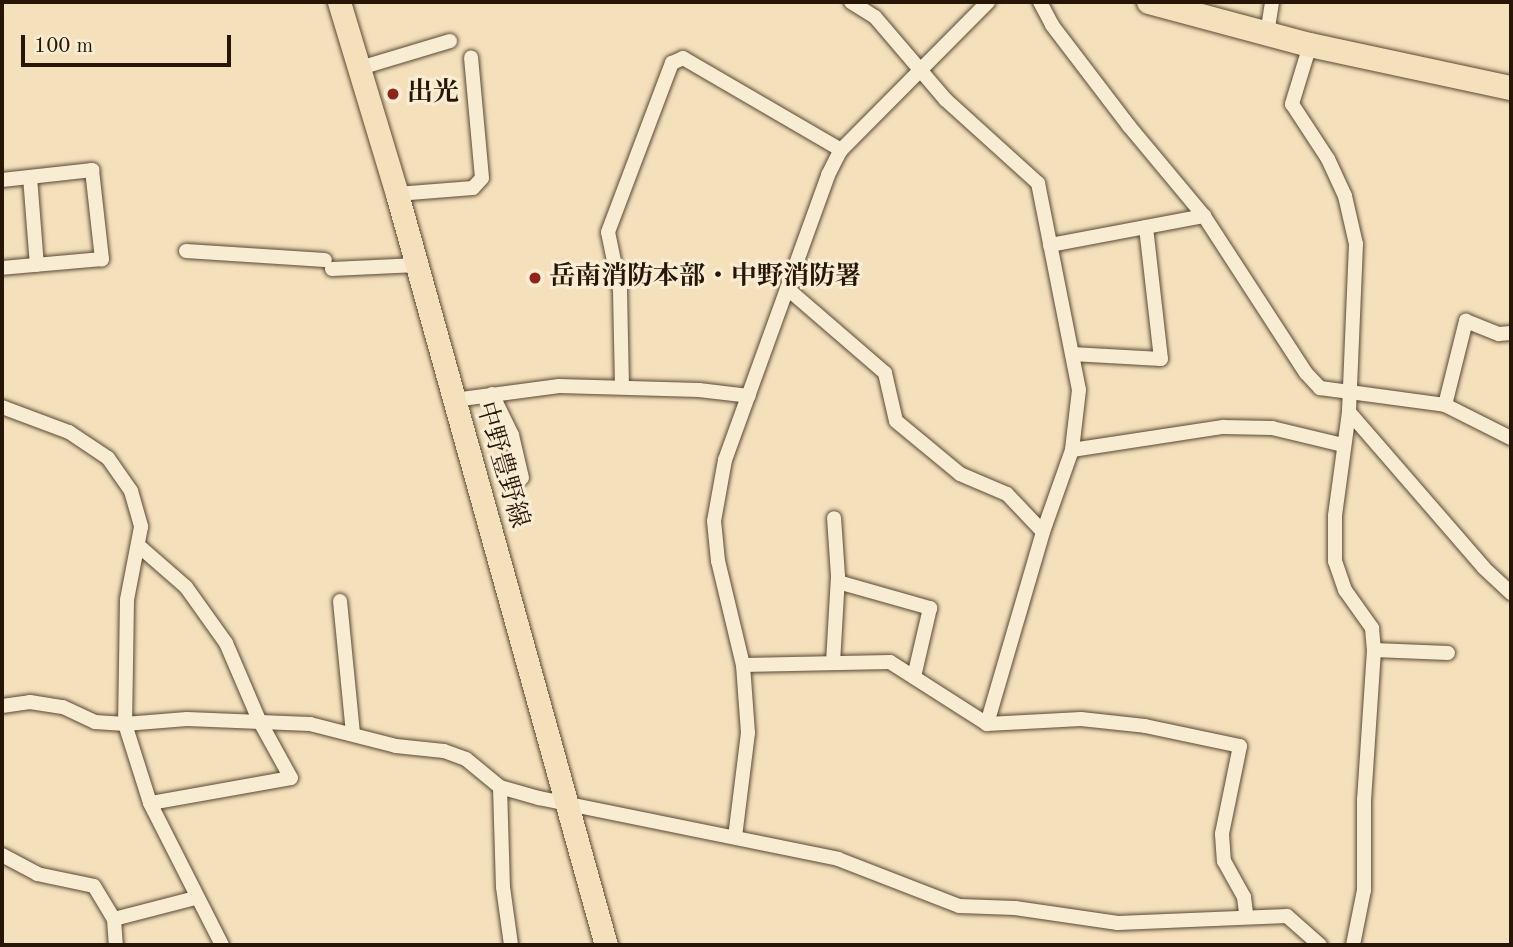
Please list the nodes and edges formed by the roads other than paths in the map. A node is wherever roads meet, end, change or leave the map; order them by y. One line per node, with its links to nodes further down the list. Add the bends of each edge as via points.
1 (340, 2): 11 (main road, 中野豊野線)
2 (851, 2): 12 (street, via 875,17)
3 (988, 2): 12 (street)
4 (1040, 2): 18 (street, via 1052,26)
5 (1149, 2): 7 (highway)
6 (1272, 2): 7 (street)
7 (1267, 34): 9 (highway)
8 (450, 41): 11 (street)
9 (1310, 45): 13 (highway); 29 (street, via 1293,104 1345,196 1356,244)
10 (471, 58): 17 (street, via 482,178 473,188)
11 (360, 68): 17 (main road, 中野豊野線)
12 (921, 70): 14 (street); 20 (street, via 946,100 1038,183)
13 (1511, 88)
14 (841, 150): 25 (street); 28 (street, via 683,58 672,63 608,232 620,290)
15 (30, 177): 16 (street); 22 (street); 22 (street, via 92,170 102,259)
16 (2, 180)
17 (397, 194): 23 (main road, 中野豊野線)
18 (1204, 216): 19 (street); 29 (street, via 1306,373 1320,388)
19 (1146, 227): 20 (street); 27 (street, via 1161,359)
20 (1050, 245): 27 (street)
21 (186, 251): 23 (street, via 328,265)
22 (37, 265): 24 (street)
23 (418, 265): 32 (main road, 中野豊野線)
24 (2, 268)
25 (789, 290): 31 (street); 41 (street, via 885,373 896,421 960,474 1007,495)
26 (1511, 333): 33 (street, via 1499,334 1466,321)
27 (1072, 354): 38 (street, via 1079,390)
28 (622, 386): 30 (street, via 559,386); 31 (street)
29 (1350, 392): 33 (street); 35 (street)
30 (492, 394): 32 (street); 39 (street, via 512,435)
31 (749, 396): 49 (street, via 725,460 714,521 718,561)
32 (454, 400): 57 (main road, 中野豊野線)
33 (1445, 405): 36 (street)
34 (2, 407): 42 (street, via 69,432 108,458 131,491 141,527)
35 (1349, 412): 37 (street); 44 (street)
36 (1511, 438)
37 (1343, 445): 38 (street, via 1272,428 1223,427); 46 (street, via 1335,561 1345,590 1372,628)
38 (1072, 450): 41 (street)
39 (522, 478)
40 (834, 518): 43 (street)
41 (1043, 531): 54 (street)
42 (139, 546): 52 (street, via 186,587 226,643); 53 (street, via 127,600)
43 (838, 582): 48 (street); 50 (street, via 930,608)
44 (1511, 593)
45 (340, 601): 55 (street)
46 (1374, 650): 47 (street); 69 (street, via 1364,890)
47 (1448, 653)
48 (833, 663): 49 (street); 50 (street, via 890,662)
49 (743, 664): 59 (street, via 748,733)
50 (914, 677): 54 (street)
51 (2, 706): 53 (street, via 30,702 63,707 94,722)
52 (259, 720): 53 (street); 55 (street); 58 (street, via 291,778)
53 (125, 724): 58 (street)
54 (987, 724): 62 (street, via 1081,719 1145,726 1240,746 1222,834 1224,861 1244,897)
55 (353, 733): 56 (street, via 466,759)
56 (500, 787): 57 (street); 66 (street, via 503,887)
57 (569, 802): 59 (street); 67 (main road, 中野豊野線)
58 (150, 803): 61 (street)
59 (735, 837): 62 (street, via 838,859 959,906 1015,908 1118,923)
60 (2, 855): 63 (street, via 37,874 94,886)
61 (195, 898): 63 (street); 65 (street)
62 (1246, 914): 68 (street, via 1287,916)
63 (114, 919): 64 (street)
64 (116, 945)
65 (222, 945)
66 (511, 945)
67 (606, 945)
68 (1320, 945)
69 (1353, 945)

